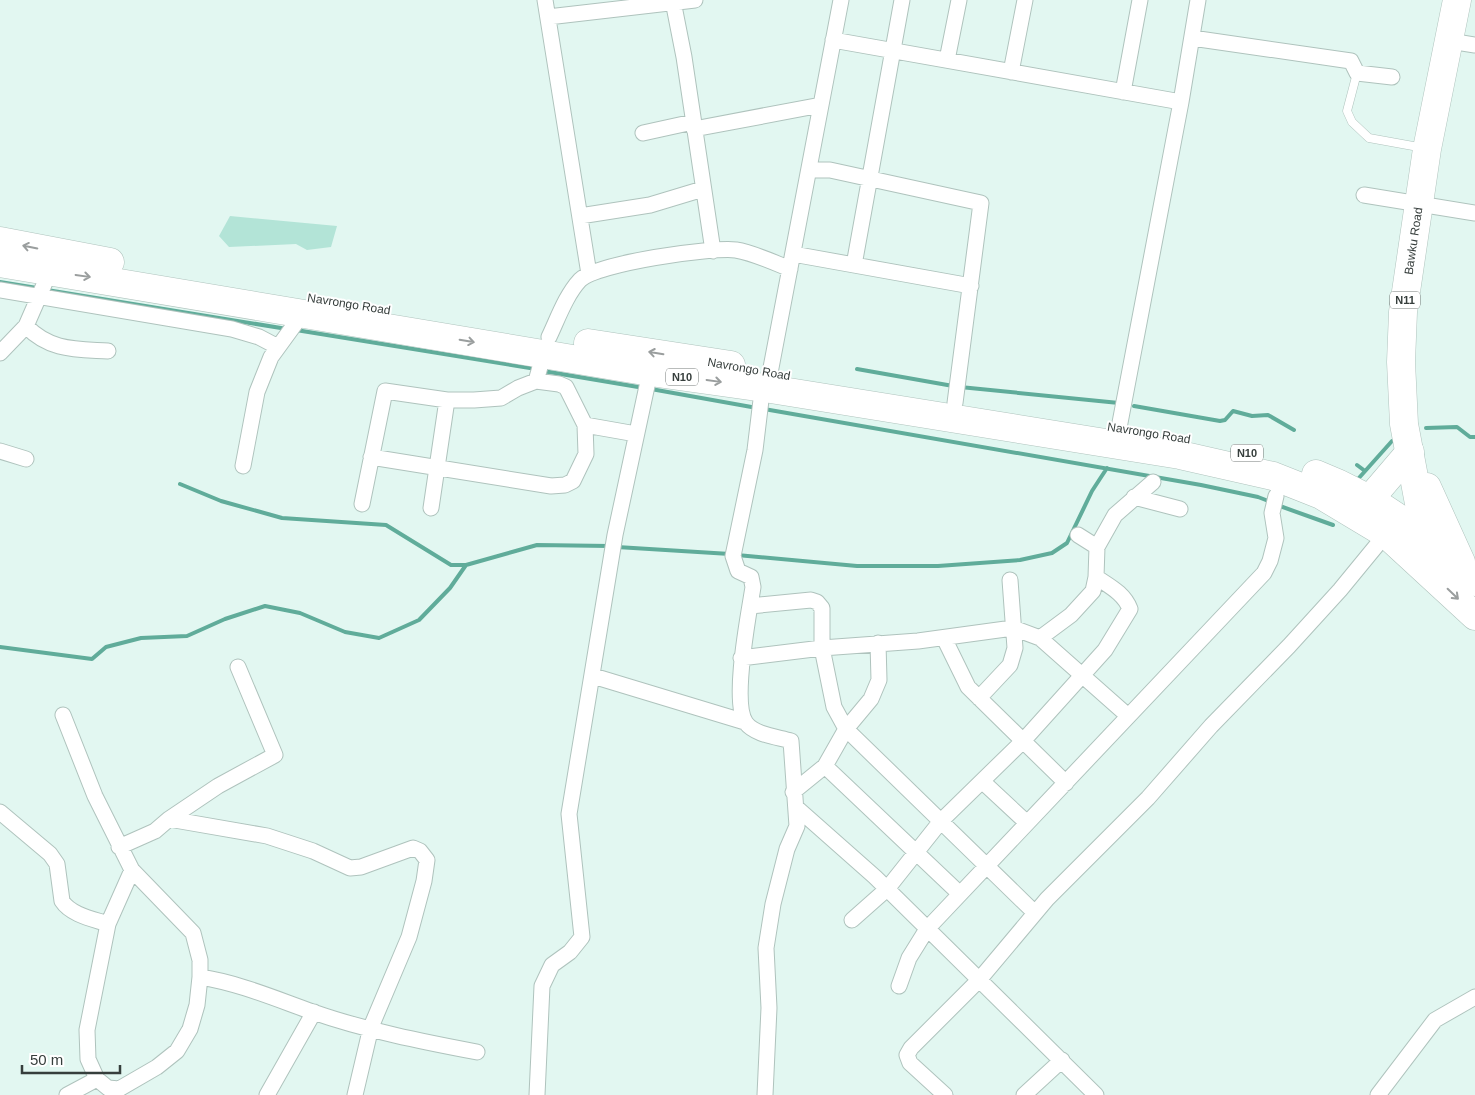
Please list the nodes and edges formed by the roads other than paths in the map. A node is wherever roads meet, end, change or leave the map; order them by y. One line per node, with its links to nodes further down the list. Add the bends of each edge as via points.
1 (545, 0): 11 (street)
2 (695, 0): 10 (street)
3 (841, 0): 13 (street)
4 (902, 0): 15 (street)
5 (956, 0): 16 (street)
6 (1025, 0): 17 (street)
7 (1140, 0): 20 (street)
8 (1198, 0): 12 (street)
9 (1457, 0): 14 (highway, Bawku Road / N11)
10 (673, 1): 11 (street); 23 (street)
11 (548, 17): 32 (street)
12 (1192, 38): 18 (street, via 1351,61); 21 (street)
13 (833, 40): 15 (street); 22 (street)
14 (1463, 43): 25 (highway, Bawku Road / N11)
15 (893, 50): 16 (street); 27 (street)
16 (947, 60): 17 (street)
17 (1010, 72): 20 (street)
18 (1357, 73): 19 (street); 25 (lane, via 1347,111 1352,122 1369,138)
19 (1392, 77)
20 (1124, 92): 21 (street)
21 (1181, 102): 54 (street)
22 (821, 105): 23 (street); 26 (street)
23 (694, 125): 24 (street); 28 (street)
24 (643, 133)
25 (1428, 149): 30 (highway, Bawku Road / N11)
26 (809, 170): 27 (street, via 830,170); 35 (street)
27 (870, 178): 37 (street); 40 (street, via 981,203)
28 (703, 189): 32 (street, via 650,205); 34 (street)
29 (1364, 195): 30 (street)
30 (1421, 203): 31 (street); 57 (highway, Bawku Road / N11, via 1403,312 1404,424)
31 (1475, 213)
32 (580, 216): 38 (street)
33 (0, 241): 44 (highway, Navrongo Road / N10, one-way to 33)
34 (713, 251): 35 (street, via 735,250); 38 (street, via 619,263)
35 (791, 261): 37 (street); 49 (street)
36 (0, 263): 39 (highway, Navrongo Road / N10)
37 (854, 265): 40 (street)
38 (589, 274): 44 (street, via 568,296)
39 (45, 286): 41 (street); 42 (highway, Navrongo Road / N10, one-way to 42); 43 (street); 45 (street, via 232,329)
40 (971, 286): 52 (street)
41 (0, 290)
42 (303, 313): 44 (highway, Navrongo Road / N10, one-way to 44); 45 (street)
43 (26, 326): 46 (street, via 37,338 51,344); 47 (street)
44 (547, 345): 48 (highway, Navrongo Road / N10); 49 (highway, Navrongo Road / N10, one-way to 44, via 708,361); 50 (street)
45 (278, 347): 60 (street, via 257,392)
46 (108, 351)
47 (0, 353)
48 (650, 372): 49 (highway, Navrongo Road / N10, one-way to 49); 55 (street)
49 (767, 380): 52 (highway, Navrongo Road / N10); 67 (highway, Navrongo Road / N10, via 1180,455 1282,479 1321,496); 77 (street, via 733,556 738,571 751,577)
50 (536, 381): 51 (street, via 501,398); 53 (street, via 566,387)
51 (448, 400): 58 (street, via 385,391); 61 (street)
52 (955, 403): 54 (highway, Navrongo Road / N10)
53 (585, 425): 55 (street); 61 (street, via 586,454 573,481 565,486)
54 (1119, 428): 67 (highway, Navrongo Road / N10, via 1194,440 1294,466 1332,481)
55 (636, 434): 87 (street, via 610,558)
56 (0, 451): 59 (street)
57 (1410, 452): 67 (highway); 71 (highway, Bawku Road / N11); 75 (highway, N11)
58 (371, 457): 61 (street); 65 (street)
59 (26, 459)
60 (243, 466)
61 (437, 466): 66 (street)
62 (1153, 482): 64 (street)
63 (1276, 496): 90 (street, via 1272,513 1276,538 1264,573)
64 (1134, 497): 68 (street); 72 (street, via 1114,515)
65 (362, 504)
66 (431, 508)
67 (1361, 508): 69 (highway, Navrongo Road / N10); 71 (highway, Navrongo Road / N10)
68 (1180, 509)
69 (1386, 534): 73 (highway, Navrongo Road / N10); 109 (street, via 1295,639)
70 (1078, 535): 72 (street)
71 (1426, 537): 73 (highway, Bawku Road / N11); 75 (highway, Navrongo Road / N10)
72 (1097, 547): 74 (street)
73 (1430, 573): 78 (highway, N10, one-way to 78)
74 (1096, 577): 81 (street, via 1093,591); 86 (street, via 1118,591 1130,609 1104,650)
75 (1471, 578)
76 (1010, 580): 79 (street)
77 (750, 606): 83 (street, via 817,602 822,608); 84 (street)
78 (1475, 616)
79 (1013, 628): 80 (street); 81 (street); 88 (street, via 1015,648 1010,665)
80 (944, 638): 82 (street); 88 (street, via 968,687)
81 (1040, 638): 86 (street)
82 (878, 643): 83 (street); 92 (street, via 879,680 871,699)
83 (822, 648): 84 (street); 92 (street, via 834,707)
84 (741, 658): 91 (street, via 741,705)
85 (238, 667): 100 (street, via 275,754 218,786)
86 (1082, 674): 90 (street); 93 (street)
87 (593, 676): 91 (street); 122 (street, via 569,814 582,937 570,952 552,964 542,986)
88 (979, 698): 93 (street)
89 (63, 715): 103 (street)
90 (1127, 715): 96 (street)
91 (745, 722): 97 (street, via 753,730 792,741)
92 (846, 729): 94 (street); 101 (street)
93 (1023, 741): 95 (street); 96 (street)
94 (825, 766): 97 (street); 104 (street)
95 (983, 782): 101 (street); 102 (street)
96 (1066, 783): 102 (street)
97 (793, 792): 98 (street)
98 (797, 808): 107 (street); 126 (street, via 796,826 787,849 766,948 769,1008)
99 (0, 812): 111 (street, via 50,854 57,864 65,905 76,913)
100 (169, 819): 103 (street, via 155,831); 118 (street, via 267,836 313,851 350,868 361,867 408,848 420,851 427,860 410,937)
101 (941, 821): 104 (street); 105 (street)
102 (1027, 823): 105 (street)
103 (119, 848): 106 (street)
104 (917, 853): 107 (street); 108 (street)
105 (986, 866): 108 (street); 109 (street)
106 (132, 870): 111 (street); 113 (street, via 193,932 200,960)
107 (887, 889): 110 (street); 112 (street)
108 (960, 894): 112 (street)
109 (1036, 913): 114 (street)
110 (852, 920)
111 (108, 924): 121 (street, via 87,1030 88,1060)
112 (927, 929): 114 (street); 115 (street, via 909,958)
113 (200, 978): 117 (street, via 259,992); 121 (street, via 190,1029 177,1051 119,1089 108,1088)
114 (979, 980): 120 (street); 127 (street, via 907,1055 910,1063)
115 (899, 986)
116 (1475, 996): 130 (street, via 1435,1020)
117 (314, 1012): 118 (street); 124 (street)
118 (370, 1027): 119 (street); 125 (street)
119 (477, 1052)
120 (1062, 1060): 128 (street); 129 (street)
121 (97, 1079): 123 (street)
122 (535, 1094)
123 (67, 1095)
124 (267, 1095)
125 (355, 1095)
126 (765, 1095)
127 (945, 1095)
128 (1024, 1095)
129 (1096, 1095)
130 (1378, 1095)

